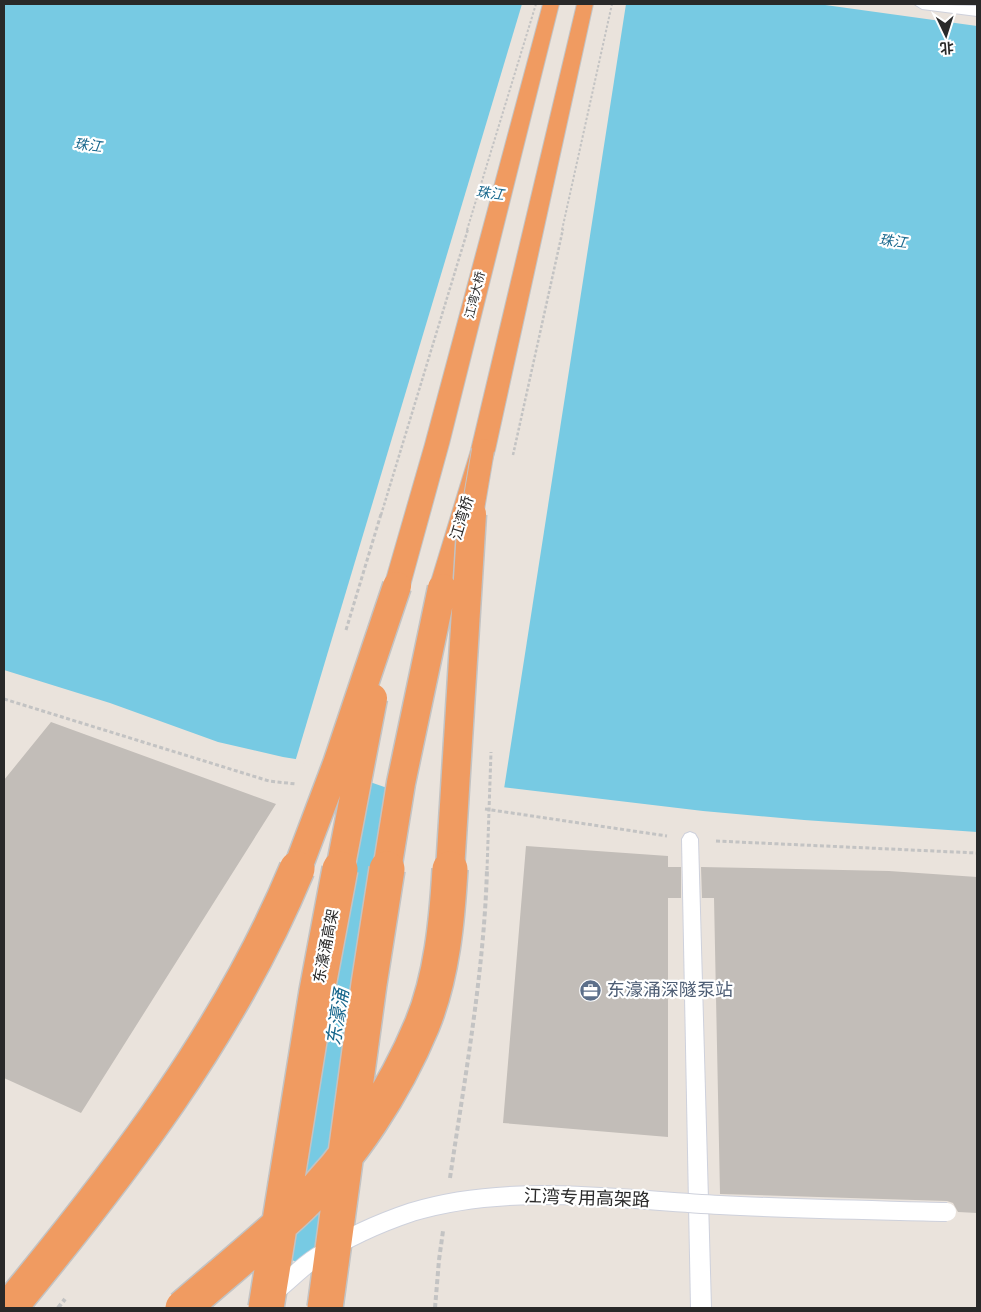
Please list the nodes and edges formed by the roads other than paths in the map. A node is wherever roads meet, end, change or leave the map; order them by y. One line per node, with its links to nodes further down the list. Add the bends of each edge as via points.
1 (551, 4): 6 (highway, 江湾大桥)
2 (585, 4): 5 (highway)
3 (922, 4): 4 (main road)
4 (977, 11)
5 (484, 450): 10 (highway, bridge, via 470,529 468,612 447,911 434,984 422,1024 403,1064 359,1139 301,1206); 13 (highway, 江湾桥, bridge, via 442,588 401,783)
6 (397, 586): 9 (highway, bridge, via 314,826 285,899 248,974 197,1058 142,1138); 12 (highway, 东濠涌高架, bridge, via 318,992)
7 (690, 839): 14 (lane)
8 (947, 1212): 11 (lane, 江湾专用高架路, bridge, via 721,1205 583,1196 513,1195 455,1201 399,1217 355,1236 317,1257)
9 (9, 1308)
10 (183, 1308)
11 (259, 1308)
12 (266, 1308)
13 (325, 1308)
14 (701, 1308)

